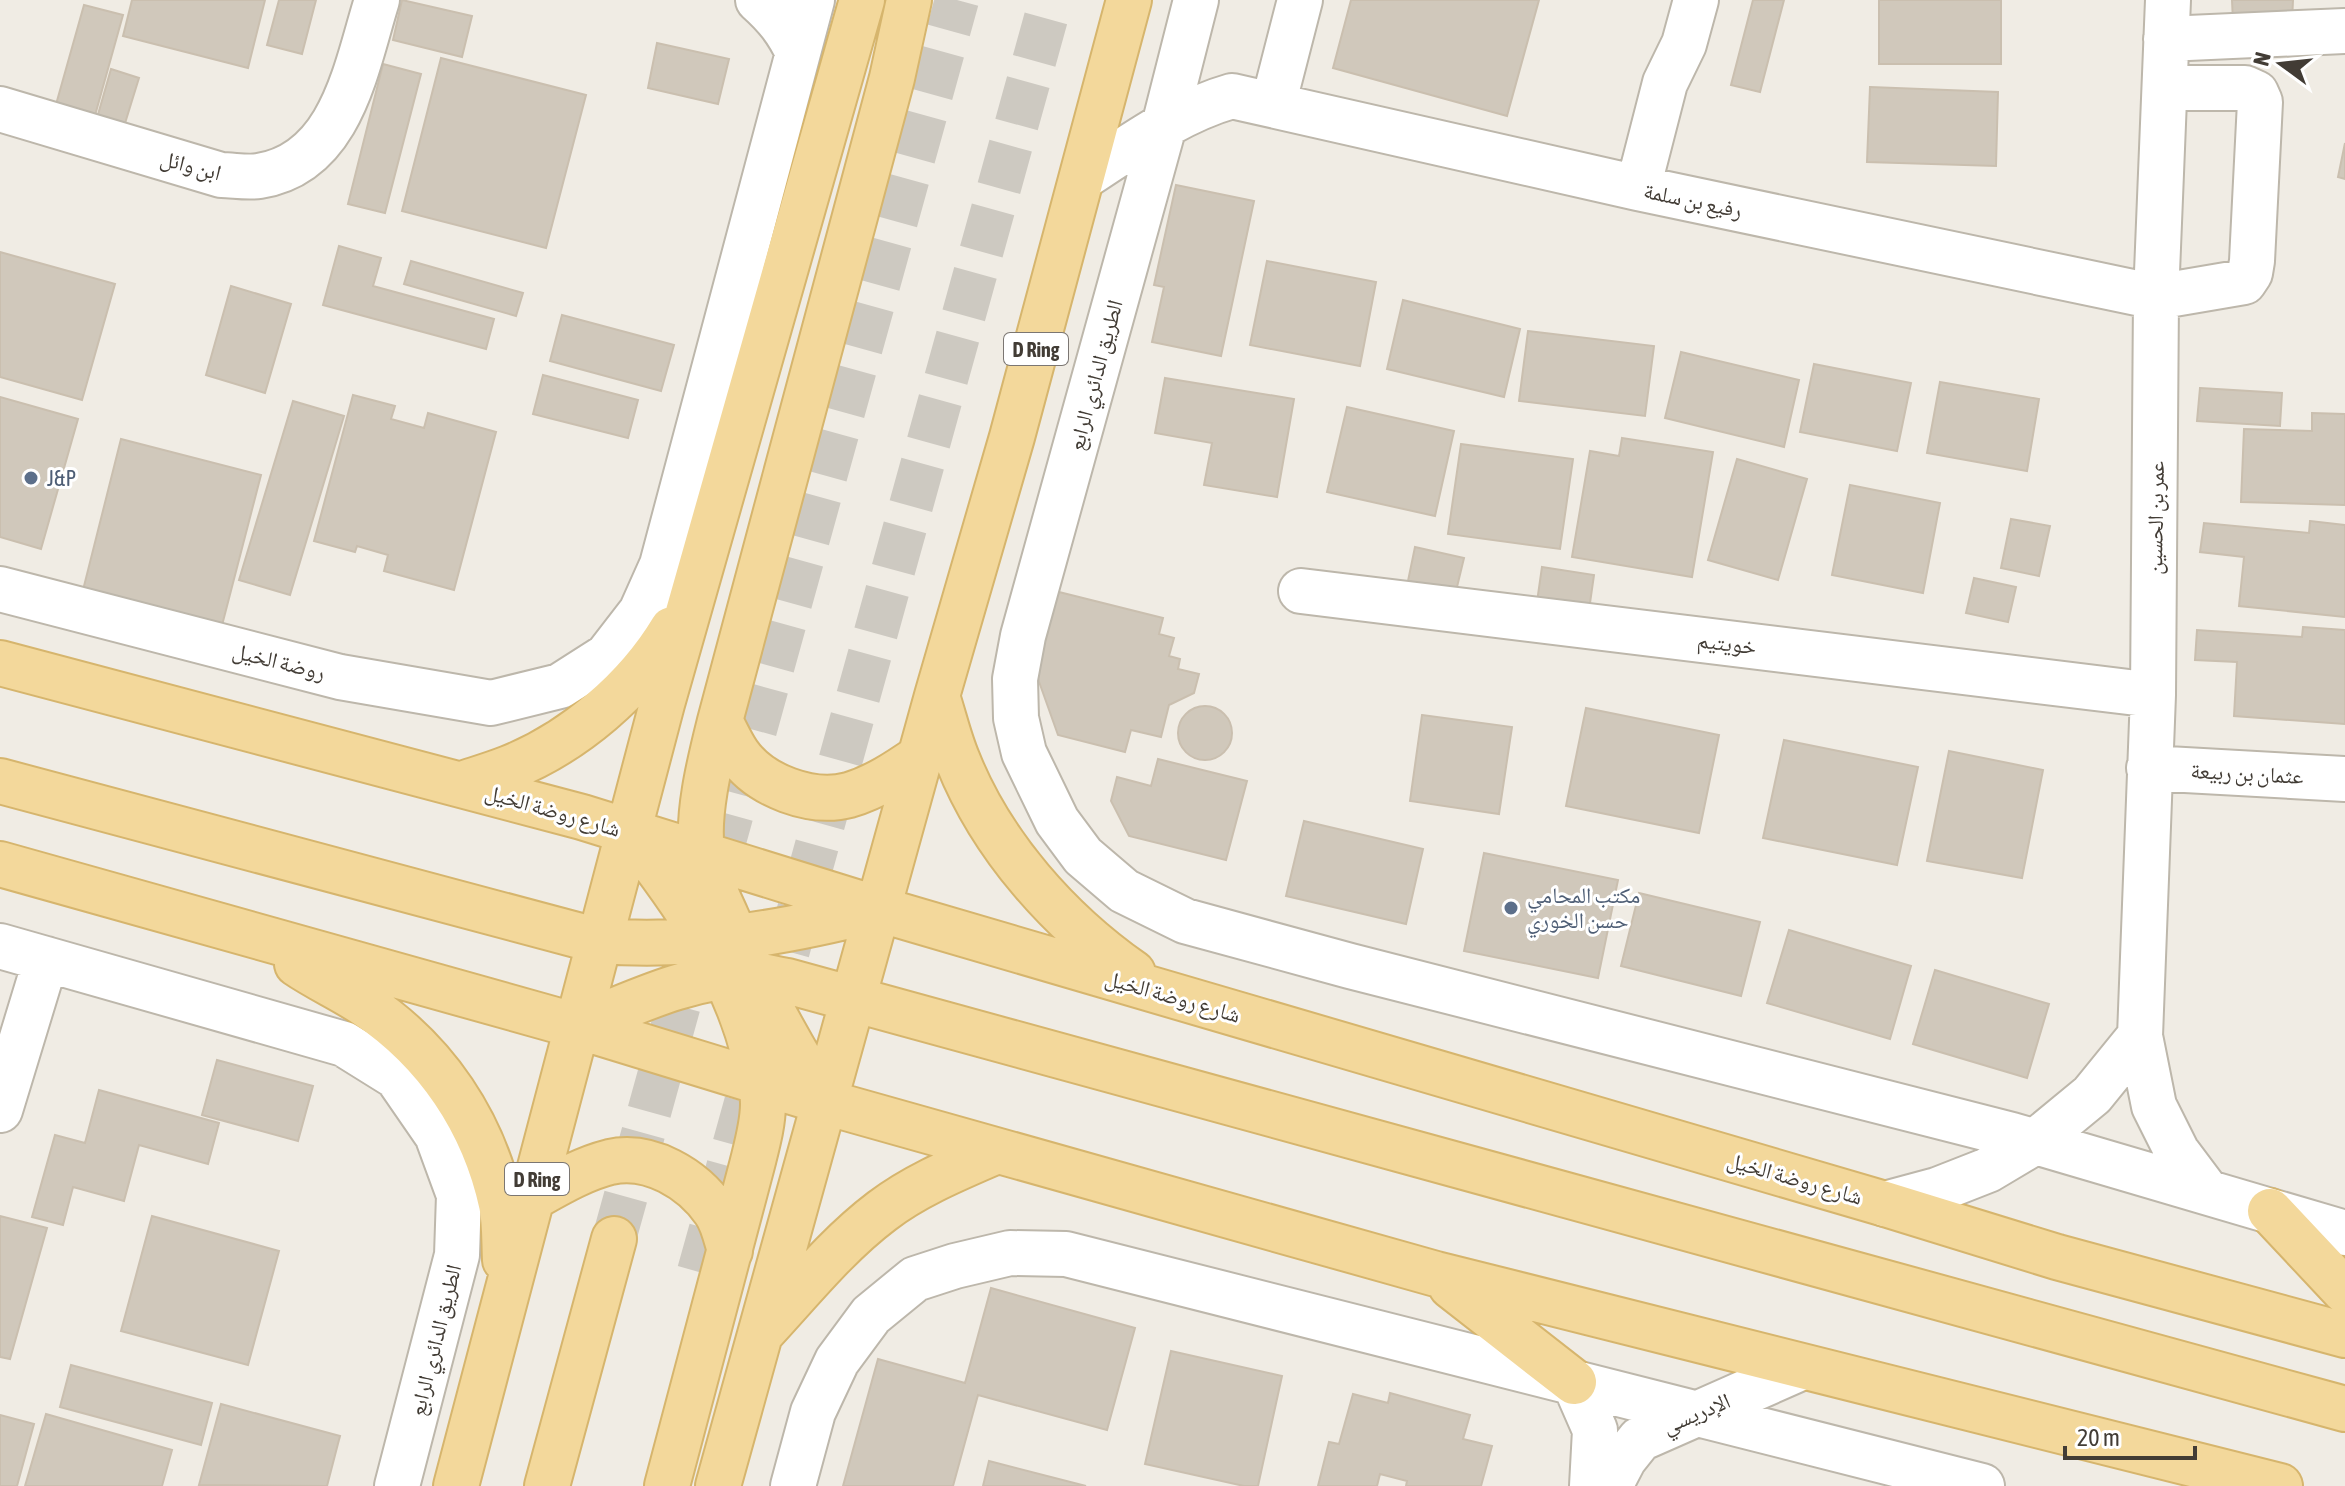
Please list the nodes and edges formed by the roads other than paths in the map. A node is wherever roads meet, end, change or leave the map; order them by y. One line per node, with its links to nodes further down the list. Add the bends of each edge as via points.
1 (377, 0): 15 (street, ابن وائل, via 343,110 321,142 293,165 258,176 221,175)
2 (758, 0): 12 (street, via 776,16)
3 (812, 0): 12 (street)
4 (862, 0): 22 (main road, D Ring)
5 (909, 0): 26 (main road)
6 (1129, 0): 17 (main road, D Ring)
7 (1300, 0): 14 (street)
8 (1696, 0): 18 (street, via 1684,44 1681,110)
9 (1191, 18): 14 (street, via 1210,73); 16 (street, الطريق الدائري الرابع)
10 (2167, 20): 11 (street); 13 (street, عمر بن الحسين)
11 (2345, 31)
12 (798, 53): 20 (street, روضة الخيل, via 662,565 641,612 607,656 560,686 491,703 340,677)
13 (2165, 88): 19 (street, عمر بن الحسين); 19 (street, via 2245,88 2260,102 2250,273 2244,282)
14 (1252, 101): 16 (street, via 1202,105); 18 (street, رفيع بن سلمة)
15 (0, 109)
16 (1164, 126): 17 (street); 48 (street, الطريق الدائري الرابع, via 1023,636 1015,692 1024,753 1057,821 1083,856 1124,891 1185,921)
17 (1082, 178): 25 (main road, D Ring)
18 (1649, 190): 19 (street, رفيع بن سلمة)
19 (2156, 297): 24 (street, عمر بن الحسين)
20 (0, 589)
21 (1301, 591): 24 (street, خويتيم)
22 (692, 595): 31 (main road, via 666,640 597,715 522,762); 32 (main road, D Ring)
23 (0, 663): 31 (main road, شارع روضة الخيل)
24 (2153, 695): 28 (street, عمر بن الحسين)
25 (937, 696): 27 (main road, D Ring); 41 (main road, via 965,776 995,830 1040,892 1095,946)
26 (720, 721): 27 (main road, via 749,765 770,782 807,796 847,795 884,781); 33 (main road, via 709,767)
27 (920, 757): 35 (main road, D Ring)
28 (2149, 768): 29 (street, عثمان بن ربيعة); 44 (street, عمر بن الحسين)
29 (2345, 779)
30 (0, 781): 37 (main road)
31 (462, 784): 32 (main road, شارع روضة الخيل)
32 (629, 831): 33 (main road, شارع روضة الخيل); 37 (main road, D Ring); 39 (main road)
33 (702, 853): 35 (main road, شارع روضة الخيل); 39 (main road)
34 (0, 864): 36 (main road)
35 (878, 909): 39 (main road, via 783,931); 41 (main road, شارع روضة الخيل); 42 (main road, D Ring)
36 (255, 936): 43 (main road); 59 (main road, via 416,1043 457,1096 485,1147 502,1207 506,1270)
37 (599, 941): 39 (main road); 43 (main road, D Ring)
38 (0, 946): 40 (street)
39 (731, 958): 42 (main road); 43 (main road, via 677,987); 45 (main road); 46 (main road)
40 (46, 959): 47 (street); 66 (street, الطريق الدائري الرابع, via 344,1044 397,1077 437,1135 459,1195 457,1255)
41 (1158, 991): 52 (main road, شارع روضة الخيل)
42 (854, 999): 46 (main road, D Ring); 64 (main road)
43 (577, 1026): 45 (main road); 51 (main road, D Ring)
44 (2140, 1036): 48 (street, via 2092,1095); 50 (street, عمر بن الحسين, via 2154,1106 2177,1152)
45 (760, 1081): 46 (main road); 56 (main road, via 762,1120)
46 (825, 1102): 49 (main road); 61 (main road, D Ring)
47 (0, 1110)
48 (2035, 1142): 50 (street); 52 (street, via 1975,1175)
49 (997, 1151): 57 (main road); 61 (main road, via 884,1209 838,1249)
50 (2207, 1192): 53 (street)
51 (532, 1198): 56 (main road, via 613,1161 653,1164 690,1182 717,1213); 59 (main road, D Ring)
52 (1885, 1204): 60 (main road, شارع روضة الخيل)
53 (2270, 1211): 54 (street); 58 (main road)
54 (2345, 1233)
55 (614, 1239): 68 (main road)
56 (714, 1262): 69 (main road); 70 (main road)
57 (1436, 1274): 62 (main road); 63 (main road)
58 (2345, 1291)
59 (497, 1332): 67 (main road, D Ring)
60 (2345, 1335)
61 (759, 1336): 71 (main road, D Ring)
62 (1803, 1367): 65 (street, الإدريسي); 76 (main road)
63 (1574, 1382): 65 (street); 72 (street, via 1066,1254 1010,1253 915,1279 871,1315 837,1361 813,1412); 73 (street, via 1595,1430)
64 (2345, 1409)
65 (1697, 1413): 74 (street, الإدريسي, via 1640,1439); 75 (street)
66 (397, 1486)
67 (456, 1486)
68 (547, 1486)
69 (642, 1486)
70 (667, 1486)
71 (718, 1486)
72 (793, 1486)
73 (1592, 1486)
74 (1610, 1486)
75 (1982, 1486)
76 (2280, 1486)

